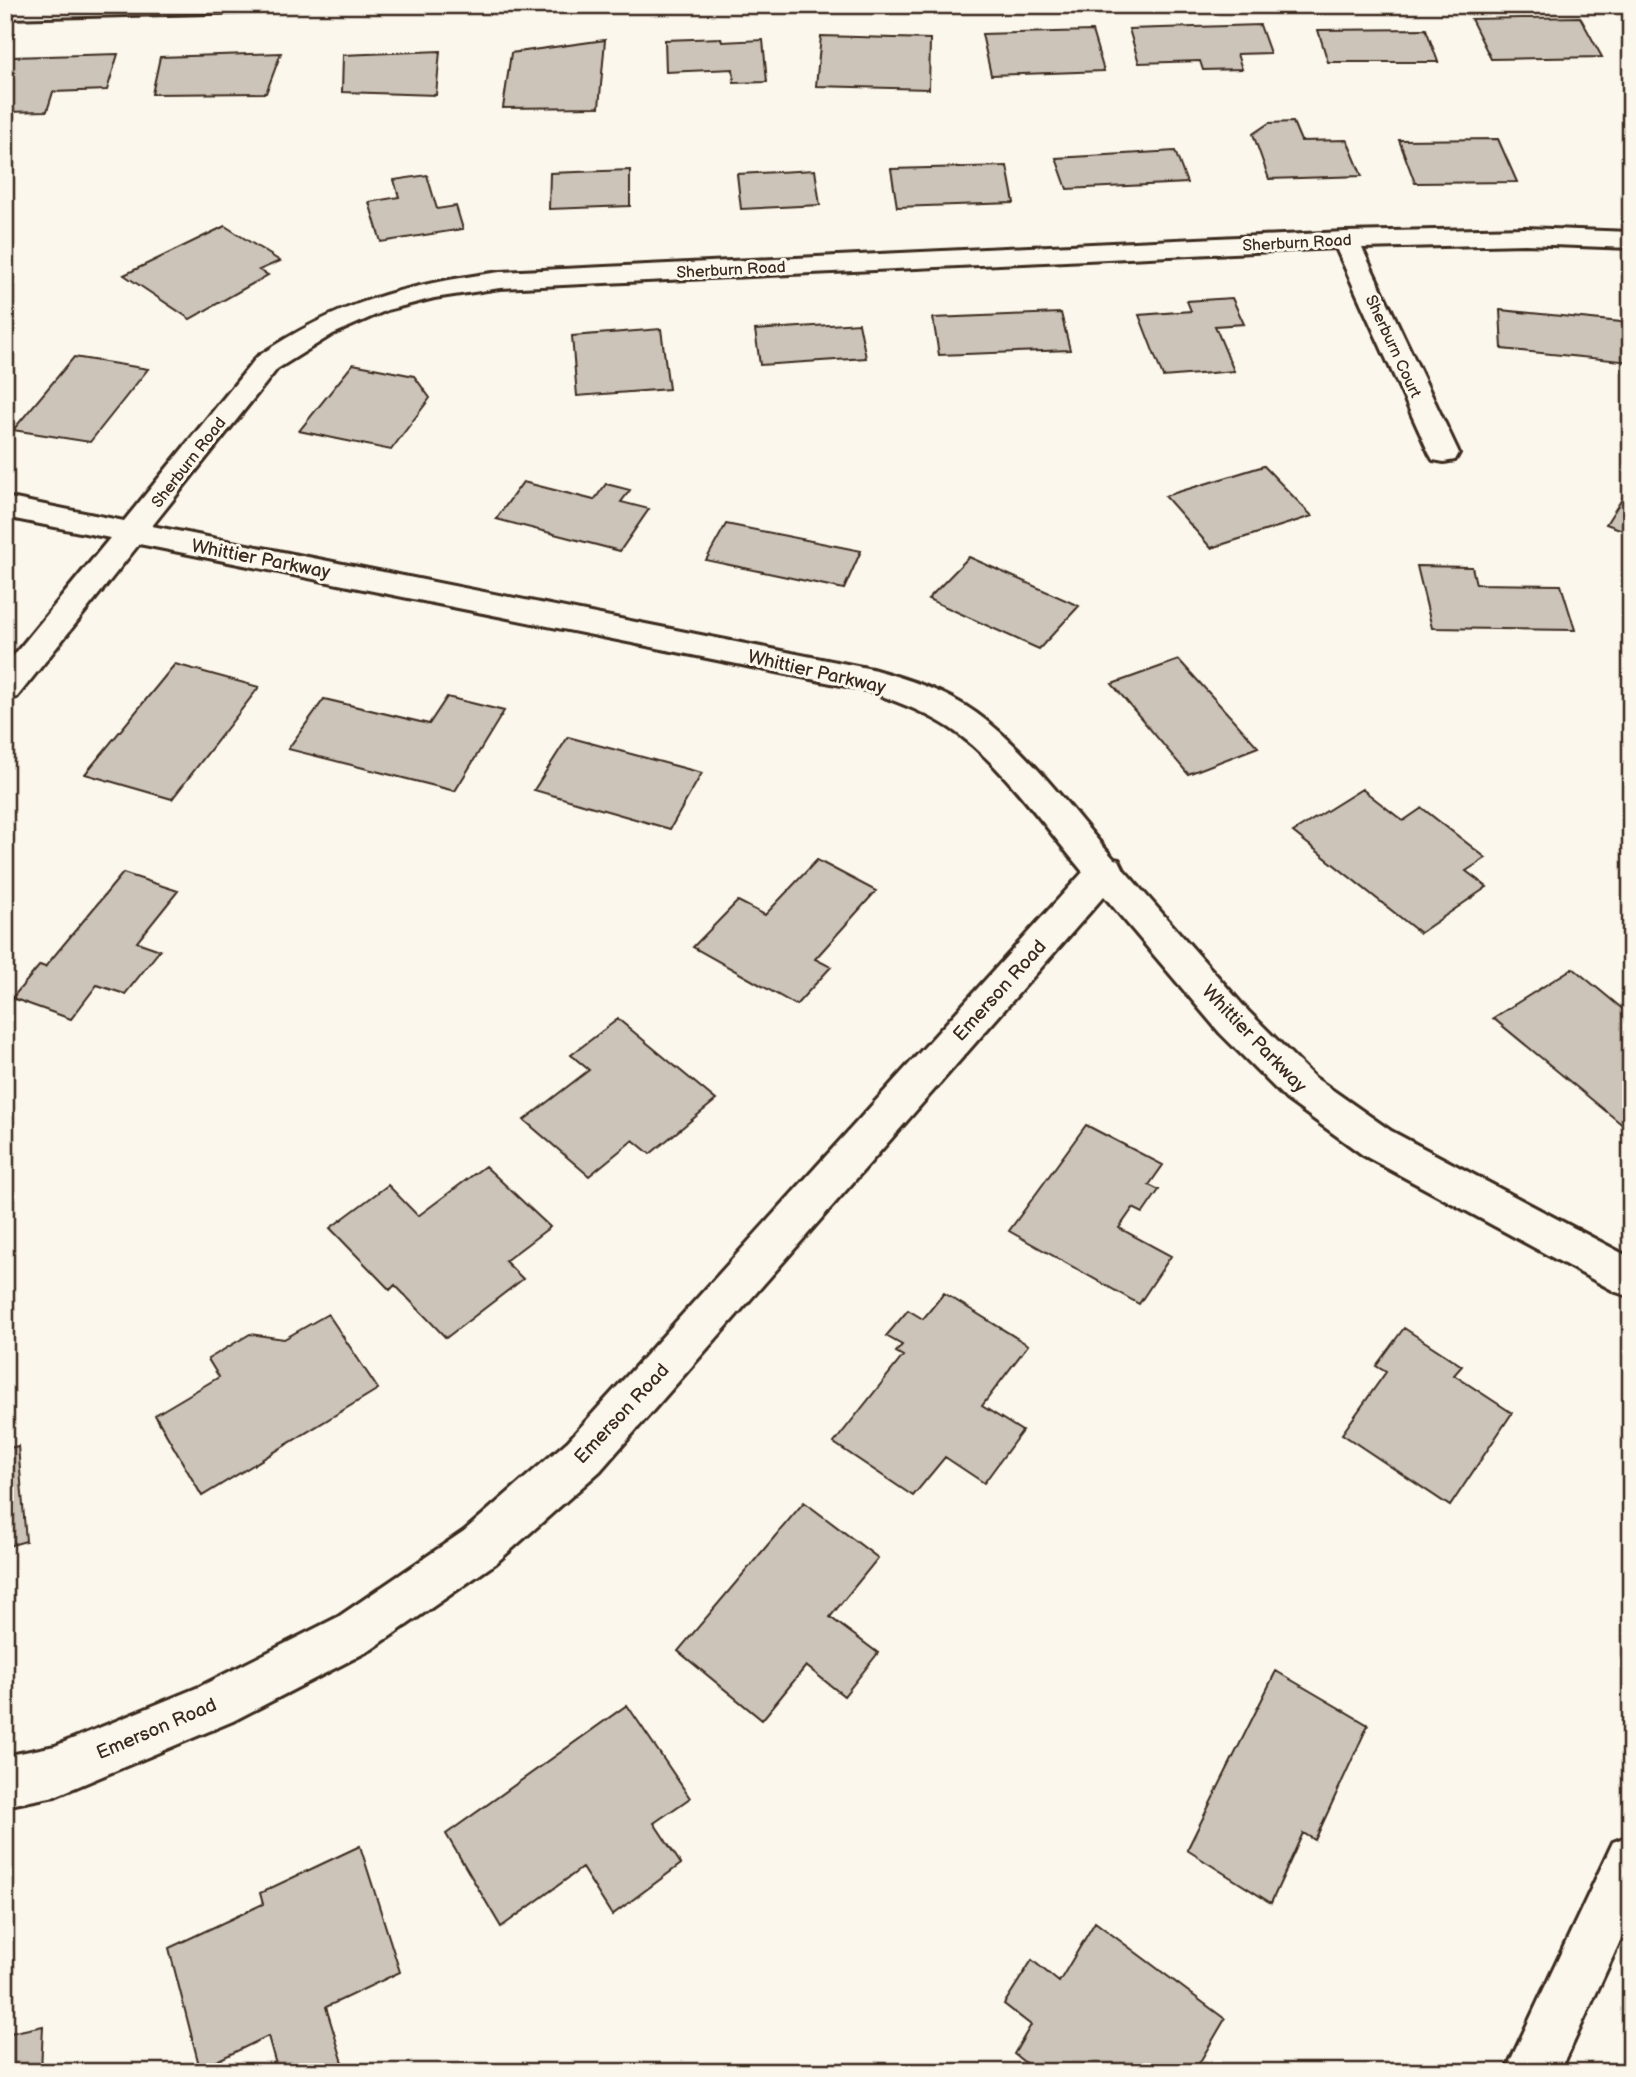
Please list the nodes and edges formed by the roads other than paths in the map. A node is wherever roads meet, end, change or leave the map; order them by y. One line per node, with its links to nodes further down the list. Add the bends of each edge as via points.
1 (251, 5): 2 (street)
2 (5, 11)
3 (1345, 240): 4 (street, Sherburn Road, via 1525,236); 5 (street, Sherburn Court); 7 (street, Sherburn Road, via 500,280 395,298 304,336 267,363)
4 (1631, 240)
5 (1444, 453)
6 (5, 507): 7 (street, Whittier Parkway)
7 (132, 532): 8 (street, Sherburn Road); 9 (street, Whittier Parkway, via 872,680 929,701 964,721 1003,755)
8 (5, 689)
9 (1106, 870): 10 (street, Whittier Parkway, via 1234,1022 1300,1088 1377,1143); 11 (street, Emerson Road, via 584,1456 480,1547 355,1633 216,1704 55,1771)
10 (1631, 1279)
11 (5, 1781)
12 (1631, 1860): 13 (street)
13 (1532, 2072)

